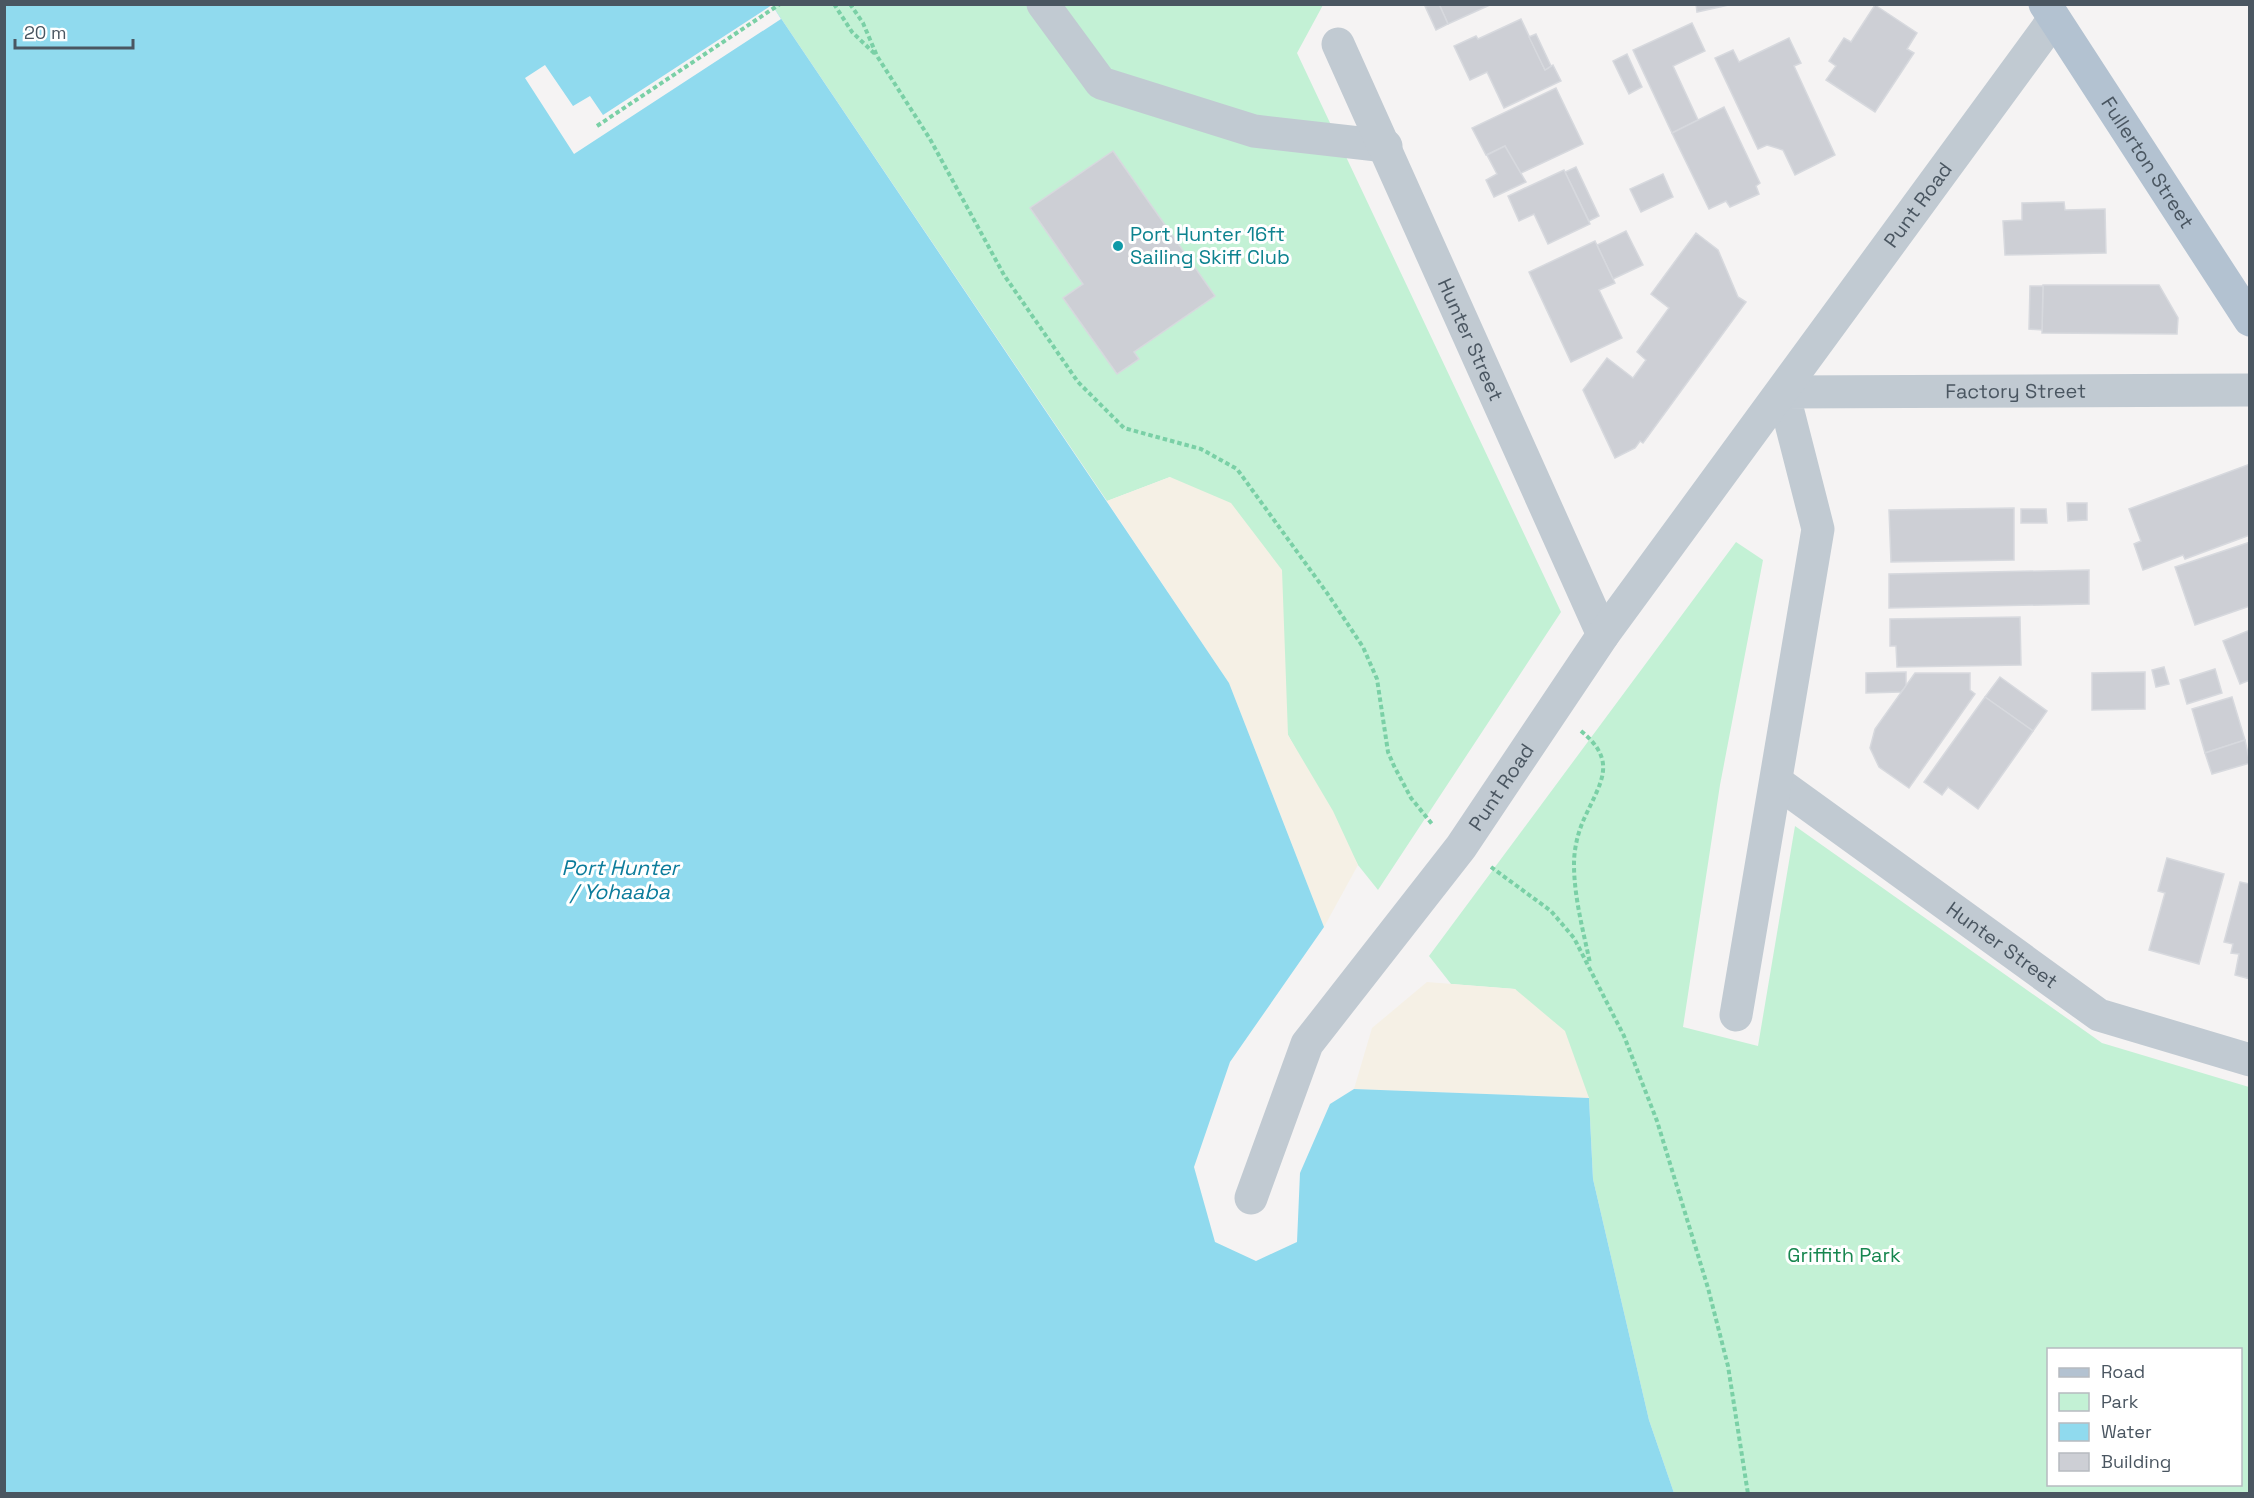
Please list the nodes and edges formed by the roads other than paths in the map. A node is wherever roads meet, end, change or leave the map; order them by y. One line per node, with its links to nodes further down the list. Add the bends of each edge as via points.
1 (1043, 4): 4 (street, via 1101,83 1254,131)
2 (2050, 12): 5 (main road, Fullerton Street); 7 (street, Punt Road)
3 (1338, 44): 4 (street, Hunter Street)
4 (1386, 146): 8 (street, Hunter Street)
5 (2250, 320)
6 (2250, 390): 7 (street, Factory Street)
7 (1783, 392): 8 (street, Punt Road); 9 (street, via 1818,530)
8 (1603, 635): 12 (street, Punt Road, via 1461,847 1307,1044)
9 (1777, 782): 10 (street); 11 (street, Hunter Street, via 2099,1015)
10 (1736, 1015)
11 (2250, 1060)
12 (1251, 1198)

